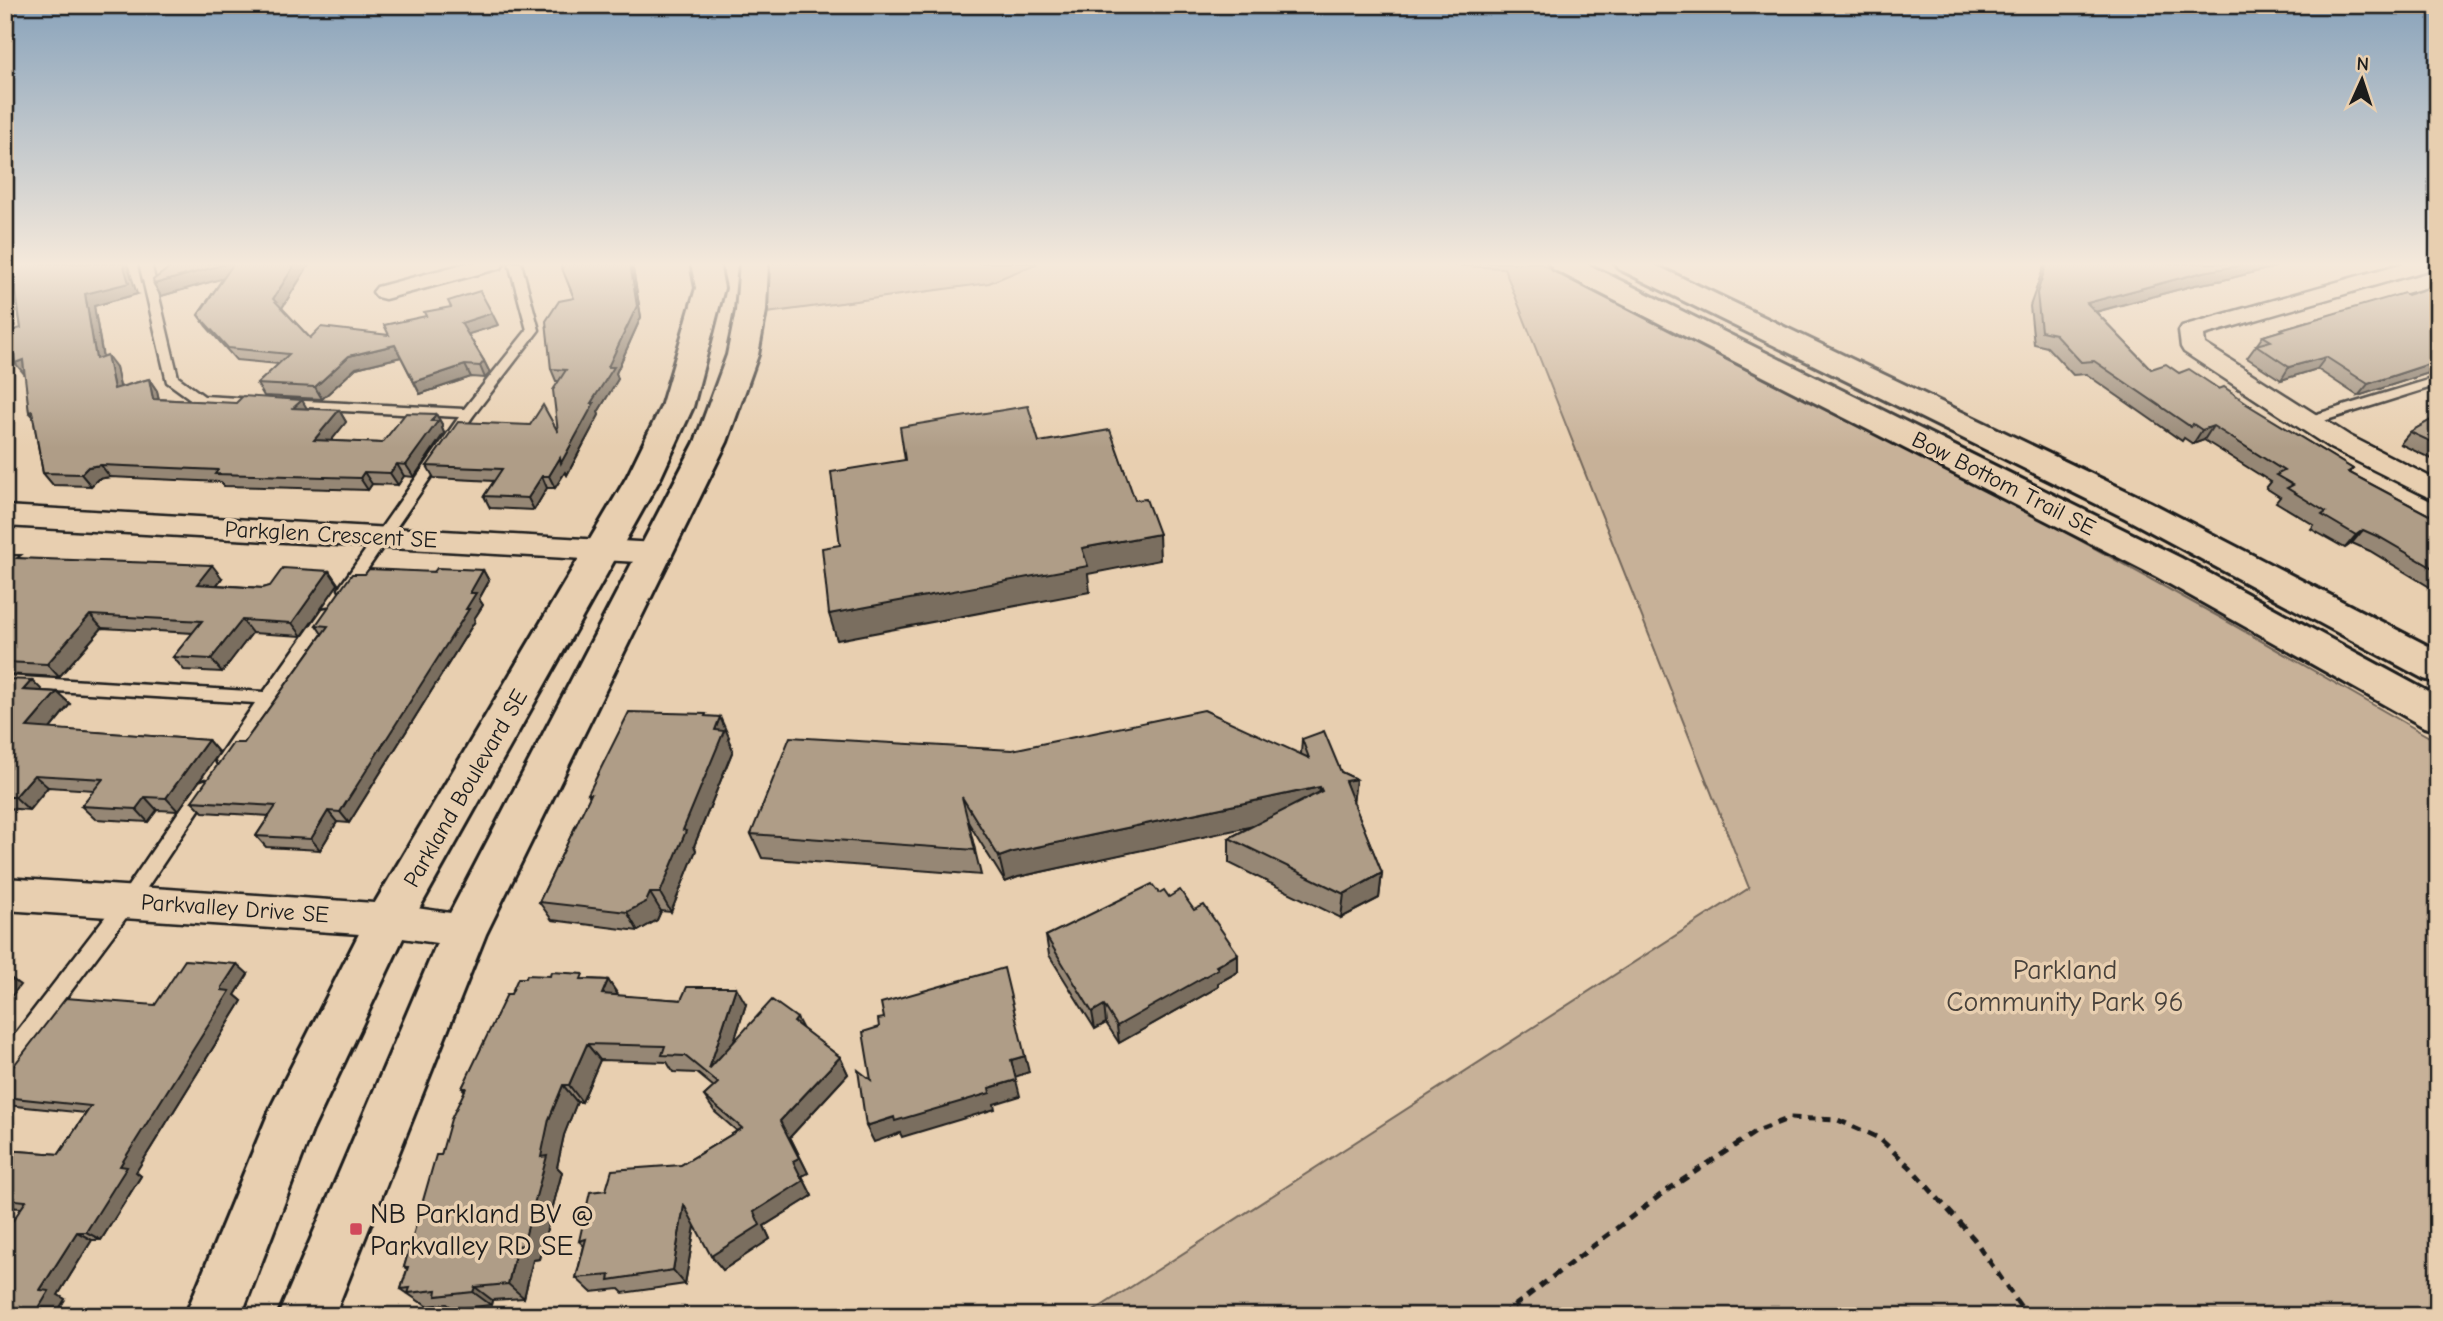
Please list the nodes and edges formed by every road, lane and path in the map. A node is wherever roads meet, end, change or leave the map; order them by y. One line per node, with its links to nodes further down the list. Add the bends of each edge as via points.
1 (159, 325): 9 (lane, via 172,379 201,400)
2 (532, 325): 9 (lane, via 533,330)
3 (700, 325): 14 (street, Parkland Boulevard SE, via 677,407)
4 (750, 325): 15 (street, via 711,442)
5 (1686, 325): 19 (street, Bow Bottom Trail SE, via 2168,567)
6 (1755, 325): 16 (street, Bow Bottom Trail SE, via 2104,495)
7 (2213, 325): 10 (street, via 2191,331 2193,347)
8 (2438, 381): 10 (lane)
9 (468, 413): 13 (lane)
10 (2309, 421): 11 (street)
11 (2438, 493)
12 (5, 516): 13 (street, Parkglen Crescent SE)
13 (384, 537): 14 (street, Parkglen Crescent SE); 18 (lane)
14 (603, 551): 15 (street, Parkglen Crescent SE); 22 (street, Parkland Boulevard SE)
15 (656, 554): 23 (street)
16 (2438, 669)
17 (5, 682): 18 (lane)
18 (267, 698): 21 (lane)
19 (2438, 716)
20 (5, 894): 21 (street, Parkvalley Drive SE)
21 (128, 901): 22 (street, Parkvalley Drive SE); 24 (lane)
22 (389, 920): 23 (street, Parkvalley Drive SE); 25 (street, Parkland Boulevard SE, via 290,1122)
23 (464, 931): 26 (street)
24 (5, 1063)
25 (213, 1316)
26 (306, 1316)
27 (1501, 1316): 28 (path, via 1663,1193 1756,1131 1790,1118 1838,1120 1879,1138 1974,1239)
28 (2027, 1316)

